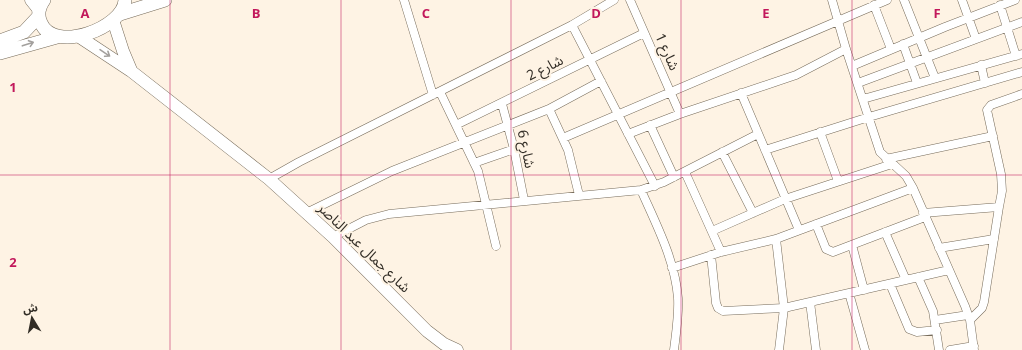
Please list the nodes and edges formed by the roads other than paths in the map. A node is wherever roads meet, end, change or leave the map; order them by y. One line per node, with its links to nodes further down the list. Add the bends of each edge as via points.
1 (126, 0): 14 (main road, via 123,10)
2 (165, 0): 14 (main road)
3 (404, 0): 45 (street)
4 (614, 0): 18 (street)
5 (630, 0): 20 (street, شارع 1)
6 (832, 0): 16 (street)
7 (887, 0): 11 (street)
8 (904, 0): 23 (street)
9 (962, 0): 15 (street)
10 (1015, 0): 12 (street)
11 (874, 5): 16 (street); 28 (street)
12 (1000, 5): 15 (street); 19 (street)
13 (38, 6): 22 (main road, via 42,27); 25 (main road, via 24,32)
14 (117, 17): 21 (main road, via 93,32); 36 (street, شارع جمال عبد الناصر, via 122,51)
15 (968, 17): 23 (street); 24 (street)
16 (838, 21): 27 (street); 43 (street)
17 (1022, 22): 19 (street)
18 (572, 25): 32 (street); 45 (street)
19 (1007, 28): 24 (street); 30 (street)
20 (644, 33): 32 (street, شارع 2); 43 (street, شارع 1)
21 (78, 36): 22 (main road); 36 (street, شارع جمال عبد الناصر, one-way to 36)
22 (57, 37): 29 (main road, one-way to 22)
23 (919, 38): 26 (street); 31 (street)
24 (976, 39): 31 (street)
25 (0, 41)
26 (903, 44): 28 (street); 33 (street)
27 (846, 49): 35 (street); 44 (street, via 796,75)
28 (892, 49): 35 (street)
29 (0, 53)
30 (1019, 55): 34 (street)
31 (927, 58): 33 (street); 38 (street)
32 (590, 60): 39 (street); 48 (street, شارع 2)
33 (910, 64): 40 (street); 41 (street)
34 (981, 65): 38 (street); 42 (street)
35 (852, 66): 40 (street)
36 (132, 71): 67 (street, شارع جمال عبد الناصر)
37 (1022, 72): 42 (street)
38 (935, 78): 41 (street)
39 (601, 81): 49 (street); 50 (street)
40 (858, 83): 47 (street)
41 (917, 83): 47 (street)
42 (984, 83): 52 (street)
43 (670, 92): 50 (street); 51 (street, شارع 1)
44 (741, 93): 51 (street); 58 (street)
45 (436, 94): 53 (street); 70 (street)
46 (1022, 94): 59 (street, via 988,107 987,113)
47 (863, 99): 52 (street)
48 (502, 104): 53 (street, شارع 2); 55 (street, شارع 6)
49 (549, 109): 55 (street); 60 (street)
50 (618, 114): 57 (street); 60 (street)
51 (680, 114): 54 (street)
52 (869, 117): 56 (street); 65 (street, via 880,152)
53 (456, 125): 61 (street)
54 (650, 125): 57 (street); 69 (street)
55 (508, 126): 61 (street); 62 (street, شارع 6)
56 (820, 132): 63 (street); 71 (street)
57 (628, 134): 72 (street)
58 (758, 134): 63 (street); 64 (street)
59 (993, 136): 65 (street); 79 (street, via 1002,182)
60 (563, 138): 75 (street, via 572,162)
61 (464, 141): 66 (street); 80 (street, via 368,181)
62 (514, 149): 66 (street); 77 (street, شارع 6)
63 (765, 150): 76 (street)
64 (722, 152): 68 (street); 81 (street)
65 (889, 162): 71 (street); 73 (street, via 906,176)
66 (474, 163): 78 (street)
67 (251, 167): 70 (street, شارع جمال عبد الناصر); 108 (street, شارع جمال عبد الناصر, via 420,335)
68 (685, 172): 69 (street); 85 (street)
69 (674, 177): 72 (street)
70 (269, 179): 80 (street, شارع جمال عبد الناصر)
71 (838, 181): 76 (street)
72 (655, 186): 74 (street)
73 (913, 188): 82 (street); 83 (street)
74 (641, 190): 75 (street); 95 (street)
75 (578, 195): 77 (street)
76 (785, 199): 81 (street); 84 (street)
77 (524, 200): 78 (street)
78 (486, 204): 87 (street, via 377,216 356,224); 91 (street)
79 (999, 206): 82 (street); 89 (street)
80 (306, 213): 87 (street, شارع جمال عبد الناصر)
81 (753, 213): 85 (street)
82 (924, 215): 86 (street); 92 (street)
83 (816, 224): 84 (street); 90 (street, via 828,250 833,252)
84 (799, 230): 88 (street)
85 (712, 231): 93 (street)
86 (885, 232): 90 (street); 98 (street)
87 (333, 238): 109 (street, شارع جمال عبد الناصر, via 427,331)
88 (776, 239): 93 (street); 103 (street)
89 (994, 239): 92 (street); 104 (street, via 984,302 978,313)
90 (852, 245): 100 (street)
91 (496, 246)
92 (939, 248): 96 (street)
93 (721, 252): 94 (street)
94 (711, 255): 95 (street); 103 (street, via 718,308 723,311)
95 (672, 268): 110 (street, via 678,297)
96 (949, 270): 97 (street); 104 (street)
97 (918, 277): 98 (street); 105 (street)
98 (906, 280): 99 (street)
99 (890, 284): 100 (street); 106 (street, via 909,329 917,332)
100 (864, 290): 101 (street)
101 (849, 293): 102 (street); 113 (street)
102 (810, 302): 103 (street); 112 (street)
103 (784, 308): 111 (street)
104 (969, 317): 105 (street); 107 (street)
105 (935, 320): 106 (street)
106 (937, 330): 114 (street)
107 (974, 348): 115 (street)
108 (441, 350)
109 (457, 350)
110 (674, 350)
111 (779, 350)
112 (816, 350)
113 (865, 350)
114 (939, 350)
115 (950, 350)

